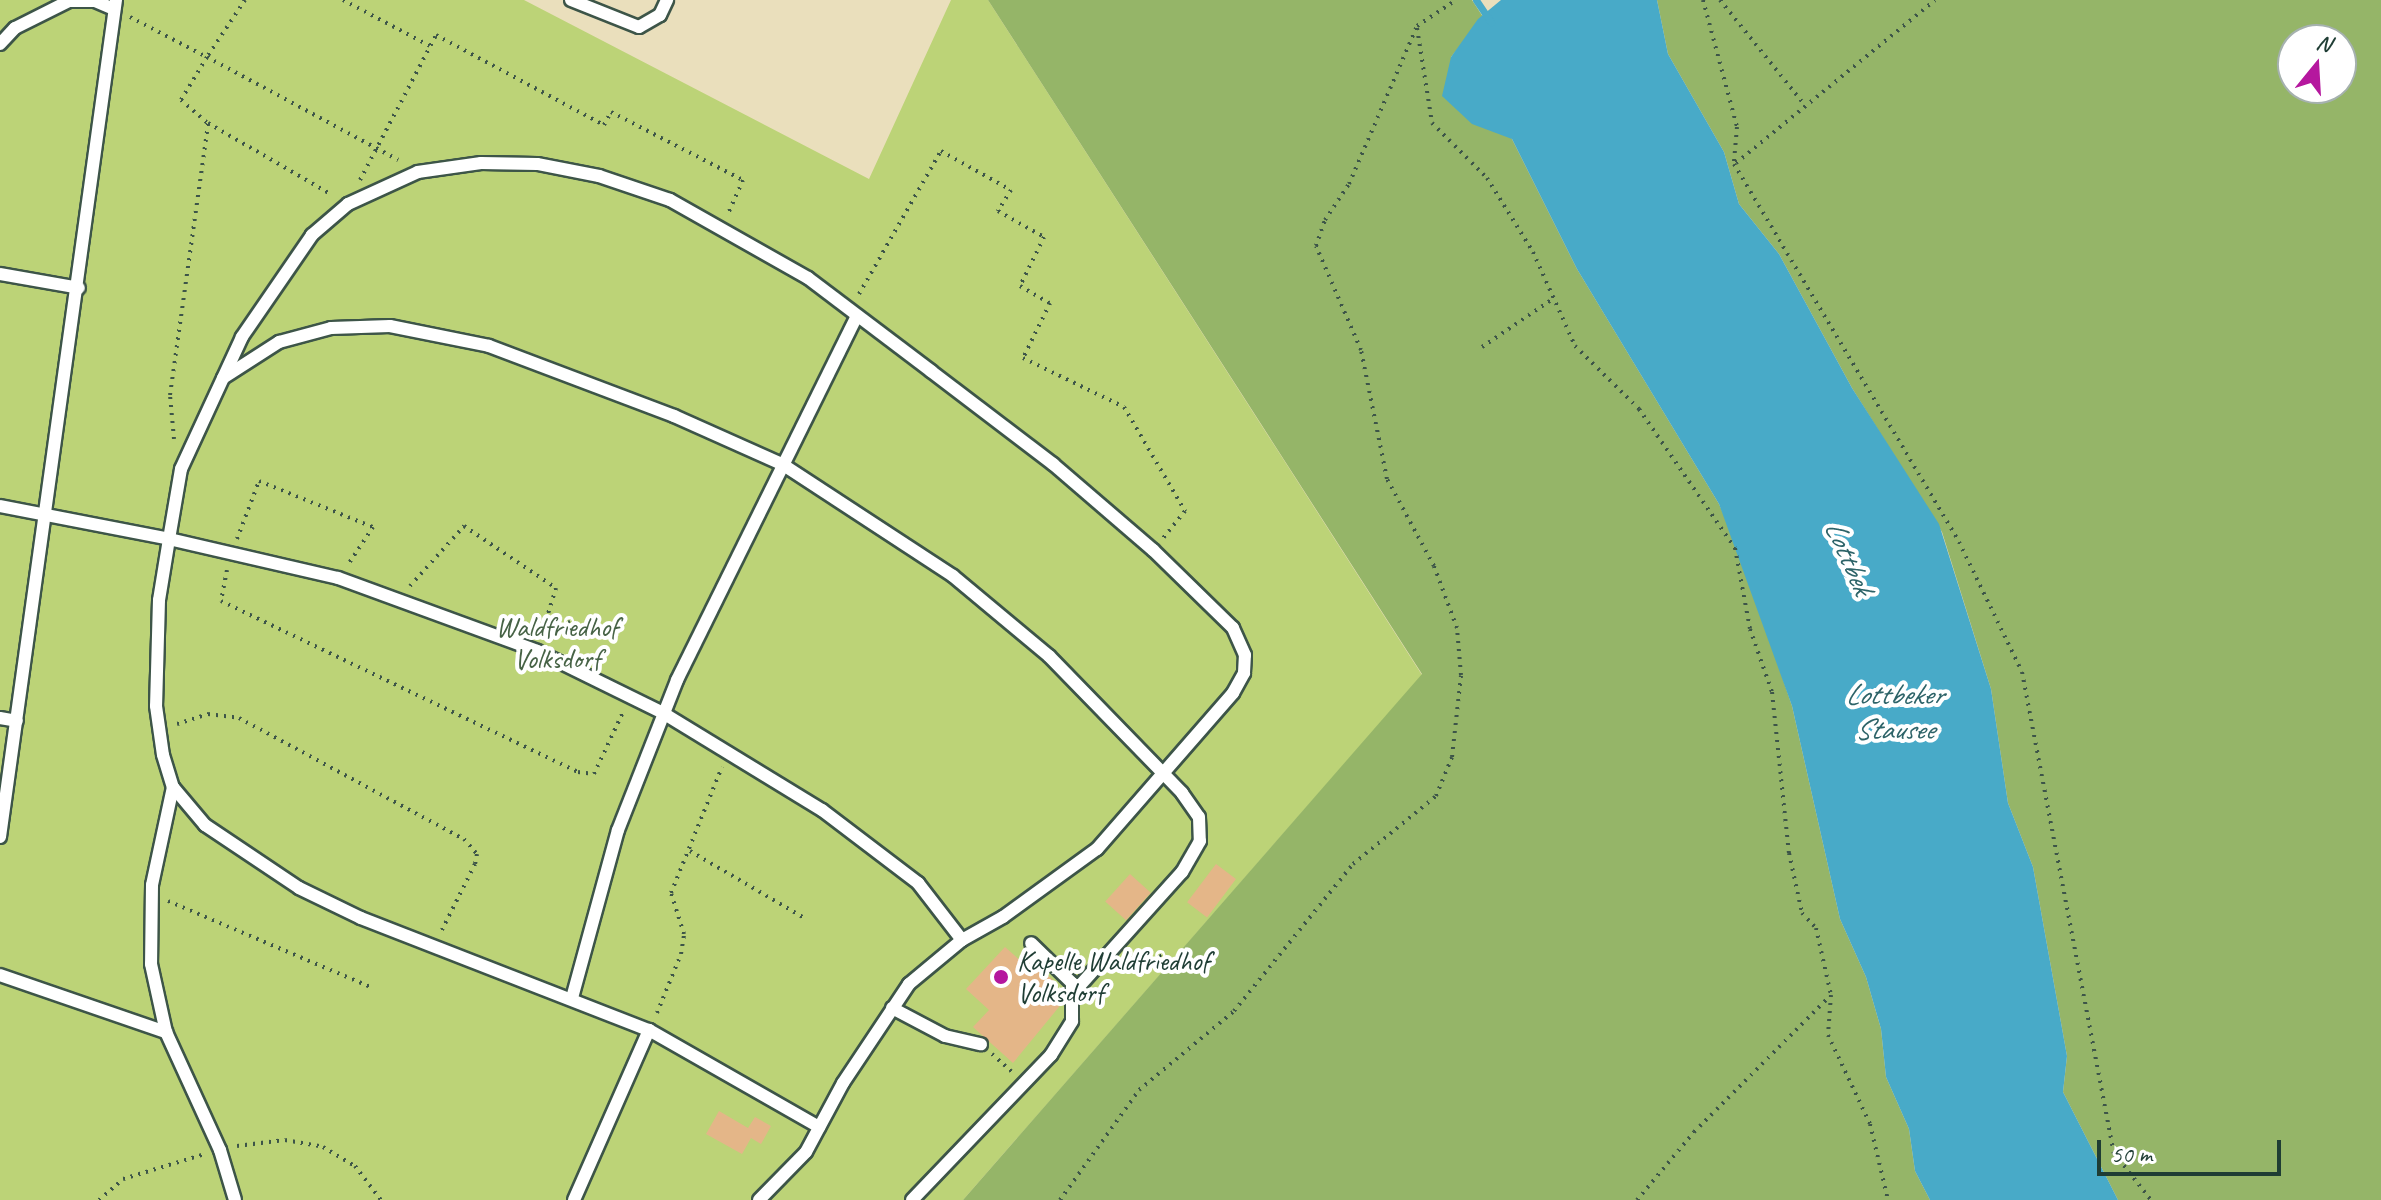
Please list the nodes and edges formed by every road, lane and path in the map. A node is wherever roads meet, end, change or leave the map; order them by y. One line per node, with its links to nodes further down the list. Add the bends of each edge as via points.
1 (245, 0): 13 (path)
2 (343, 0): 12 (path)
3 (571, 0): 4 (lane, via 639,27 660,15)
4 (667, 0)
5 (1703, 0): 17 (path, via 1737,127)
6 (1720, 0): 14 (path)
7 (1935, 0): 14 (path)
8 (1455, 1): 10 (path)
9 (115, 4): 11 (lane, via 69,1 15,28); 13 (path); 22 (lane)
10 (1417, 26): 23 (path, via 1432,123 1487,178 1533,252); 67 (path, via 1316,246 1361,350 1387,479 1434,566 1457,628 1461,697 1452,757 1436,796 1353,864 1234,1011 1139,1090)
11 (0, 44)
12 (430, 46): 16 (path); 20 (path, via 436,35 604,125 611,112 743,180)
13 (207, 57): 15 (path, via 181,100); 16 (path)
14 (1803, 103): 17 (path)
15 (208, 123): 19 (path); 28 (path, via 170,395)
16 (376, 147): 18 (path); 19 (path)
17 (1734, 164): 70 (path, via 1959,542 2022,672 2114,1153)
18 (418, 172): 19 (lane); 20 (lane, via 481,163 537,164 599,176 670,200)
19 (348, 204): 26 (lane, via 312,235 283,271)
20 (722, 226): 24 (lane)
21 (0, 274): 22 (lane)
22 (79, 288): 30 (lane)
23 (1554, 298): 25 (path); 55 (path, via 1575,346 1639,409 1735,548 1750,629 1772,692 1802,913 1816,928)
24 (854, 313): 27 (lane); 32 (lane, via 1053,464); 32 (path, via 941,151 1011,190 998,211 1044,237 1020,286 1050,303 1023,358 1124,407 1185,511)
25 (1482, 347)
26 (221, 380): 27 (lane, via 279,342 331,328 390,326 489,346 674,416); 28 (lane)
27 (782, 464): 38 (lane); 43 (lane, via 953,576 1049,656)
28 (181, 469): 31 (lane)
29 (0, 506): 30 (lane)
30 (47, 516): 31 (lane); 40 (lane)
31 (169, 539): 33 (lane); 41 (lane, via 156,654)
32 (1153, 550): 43 (lane, via 1233,628 1245,655 1244,673 1233,693)
33 (231, 554): 34 (lane); 34 (path, via 259,481 373,527); 37 (path, via 221,601 578,772 594,774)
34 (338, 578): 35 (lane)
35 (400, 597): 36 (lane); 36 (path, via 464,526 556,588)
36 (537, 651): 37 (lane)
37 (631, 696): 38 (lane)
38 (663, 713): 42 (lane); 56 (lane, via 618,830)
39 (0, 718): 40 (lane)
40 (17, 721): 45 (lane)
41 (159, 730): 44 (lane); 51 (path, via 208,714 239,718 464,839 477,854 475,864)
42 (730, 751): 46 (path); 49 (lane, via 880,853 939,906)
43 (1165, 777): 49 (lane, via 1097,849); 54 (lane, via 1193,806 1200,841 1182,872)
44 (173, 787): 47 (lane); 51 (lane, via 205,825 248,858 361,918)
45 (0, 837)
46 (690, 851): 48 (path); 58 (path, via 671,893 682,922 681,954)
47 (152, 893): 53 (path); 59 (lane, via 151,964)
48 (806, 919)
49 (962, 940): 57 (lane, via 909,984)
50 (1031, 943): 54 (lane, via 1068,977)
51 (434, 946): 56 (lane)
52 (0, 975): 59 (lane)
53 (373, 988)
54 (1075, 991): 66 (lane, via 1072,1021 1051,1055)
55 (1831, 995): 68 (path, via 1694,1132); 69 (path, via 1828,1035 1870,1124)
56 (572, 998): 58 (lane)
57 (892, 1008): 60 (lane, via 945,1036); 62 (lane)
58 (649, 1030): 62 (lane); 64 (lane)
59 (166, 1032): 63 (lane, via 220,1150)
60 (981, 1044): 61 (path, via 1014,1073)
61 (1023, 1063)
62 (819, 1127): 65 (lane, via 791,1172)
63 (235, 1200)
64 (574, 1200)
65 (759, 1200)
66 (912, 1200)
67 (1060, 1200)
68 (1637, 1200)
69 (1888, 1200)
70 (2151, 1200)

